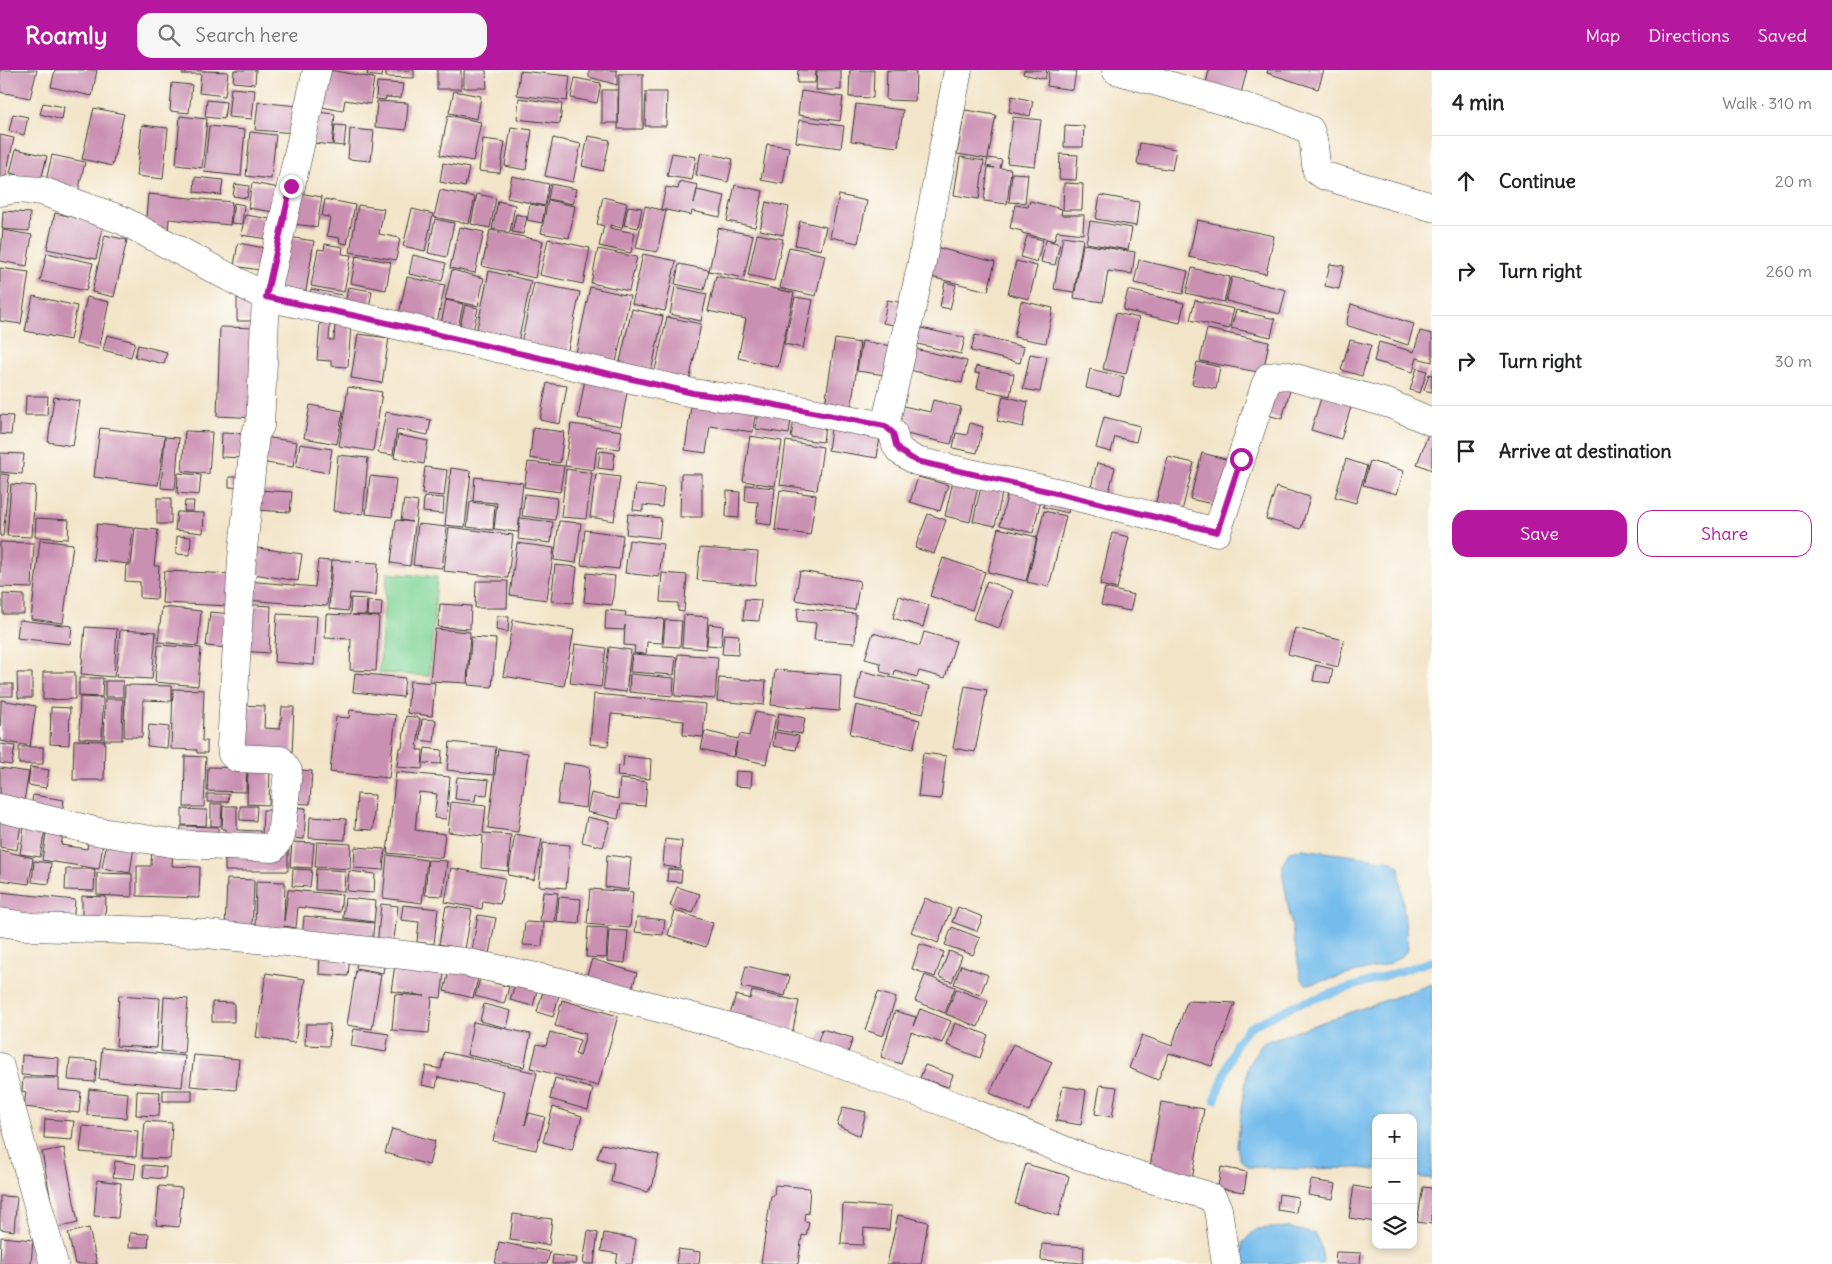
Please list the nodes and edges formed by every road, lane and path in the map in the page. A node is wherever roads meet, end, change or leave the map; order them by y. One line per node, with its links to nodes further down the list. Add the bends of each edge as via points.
1 (317, 70): 6 (street)
2 (958, 70): 8 (street, via 921,267)
3 (1116, 70): 5 (street, via 1276,116 1310,130 1317,170 1325,176)
4 (0, 192): 6 (street, via 42,191 122,220)
5 (1432, 207)
6 (266, 297): 8 (street, via 693,393); 9 (street, via 260,426 255,434 242,559 231,745 232,754 237,758 280,760 288,771 281,836 273,848 177,844 95,831)
7 (1432, 422): 8 (street, via 1381,402 1285,375 1270,377 1217,532 916,461 900,451 893,433)
8 (885, 426)
9 (0, 808)
10 (0, 922): 13 (street, via 33,927 187,932 464,962 560,982 761,1035 966,1110 1071,1153 1205,1195 1218,1209)
11 (0, 1067): 12 (street)
12 (54, 1264)
13 (1226, 1264)

